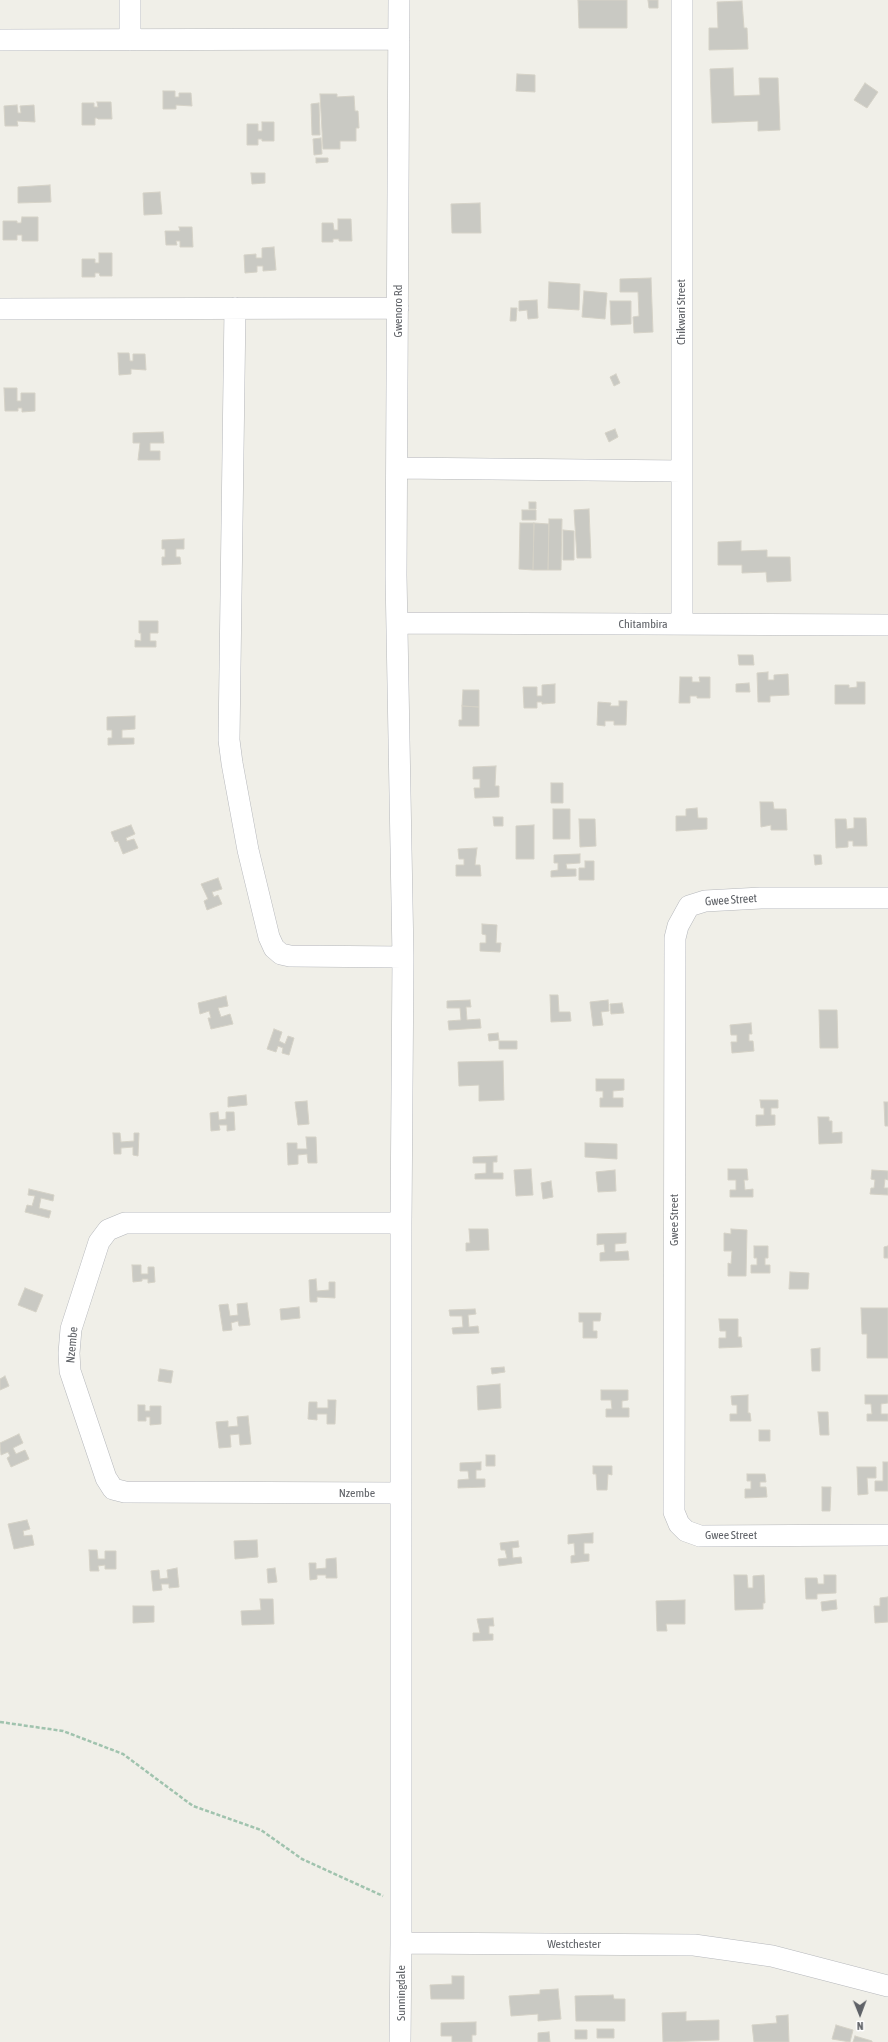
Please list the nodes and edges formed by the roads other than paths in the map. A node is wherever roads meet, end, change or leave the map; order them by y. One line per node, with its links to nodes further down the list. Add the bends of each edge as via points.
1 (130, 0): 6 (street)
2 (399, 0): 4 (street, Gwenoro Rd)
3 (682, 0): 11 (street, Chikwari Street)
4 (398, 39): 6 (street); 8 (street, Gwenoro Rd)
5 (0, 40): 6 (street)
6 (130, 40)
7 (235, 308): 8 (street); 9 (street); 16 (street, via 229,740 248,850 268,937 274,948 281,954 290,956)
8 (398, 308): 10 (street, Gwenoro Rd)
9 (0, 309)
10 (397, 468): 11 (street); 12 (street, Gwenoro Rd)
11 (681, 471): 13 (street, Chikwari Street)
12 (398, 623): 13 (street, Chitambira); 16 (street, Gwenoro Rd)
13 (682, 624): 14 (street, Chitambira)
14 (888, 625)
15 (888, 898): 19 (street, Gwee Street, via 761,898 705,901 689,906 678,926 675,946 674,1512 679,1524 686,1531 700,1536)
16 (403, 957): 17 (street, Gwenoro Rd)
17 (401, 1223): 18 (street, Gwenoro Rd); 18 (street, Nzembe, via 125,1223 108,1230 99,1242 72,1329 69,1353 70,1371 106,1478 113,1489 125,1492)
18 (401, 1494): 20 (street, Gwenoro Rd)
19 (888, 1535)
20 (401, 1943): 21 (street, Westchester, via 694,1945 772,1956); 22 (street, Sunningdale)
21 (888, 1986)
22 (400, 2042)

